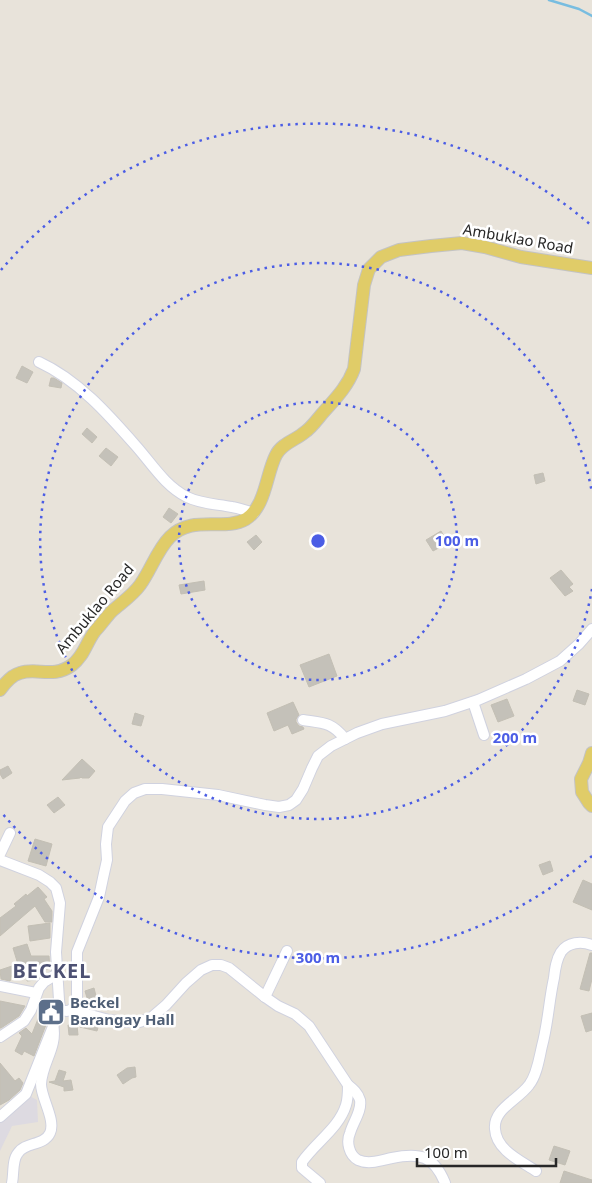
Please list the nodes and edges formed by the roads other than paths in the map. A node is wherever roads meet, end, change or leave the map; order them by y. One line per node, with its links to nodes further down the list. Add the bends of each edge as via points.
1 (592, 268): 3 (main road, Ambuklao Road, via 462,244 400,250 381,257 369,269 364,284 354,370 343,390 306,432 281,447)
2 (39, 362): 3 (street, via 76,384 117,424 172,487 188,498)
3 (254, 513): 5 (main road, Ambuklao Road, via 232,524 193,525 171,536 140,586 111,612 72,665 62,671 20,673)
4 (592, 629): 6 (street, via 560,661)
5 (0, 690)
6 (473, 702): 8 (street); 9 (street, via 382,724)
7 (303, 720): 9 (street, via 330,725)
8 (484, 734)
9 (345, 739): 22 (street, via 318,756 303,789 289,805 279,807 218,795 162,789 145,789 125,801 108,827 104,878 77,952 76,1000)
10 (592, 753): 11 (main road, via 581,779 582,792)
11 (592, 806)
12 (10, 833): 13 (street)
13 (0, 854)
14 (0, 860): 17 (street, via 39,875 56,888 60,903)
15 (592, 945): 27 (street, via 574,944 562,952 556,965 544,1038 534,1075 529,1085 499,1113 495,1121 499,1143)
16 (287, 951): 20 (street)
17 (57, 974): 19 (street, via 44,982); 21 (street)
18 (0, 986): 19 (street)
19 (36, 993): 24 (street, via 24,1021)
20 (265, 997): 22 (street, via 229,968 212,965 200,970 152,1017 140,1022 109,1020); 25 (street, via 309,1026)
21 (60, 1009): 22 (street, via 65,1012); 23 (street)
22 (72, 1010)
23 (54, 1024): 26 (street, via 26,1094); 28 (street, via 54,1038 41,1085 50,1132 17,1154)
24 (0, 1037)
25 (348, 1085): 29 (street, via 348,1099 338,1122 302,1162 302,1168); 30 (street, via 360,1101 349,1134 350,1153 365,1162 416,1155 429,1160)
26 (0, 1117)
27 (536, 1171)
28 (12, 1183)
29 (320, 1183)
30 (445, 1183)

